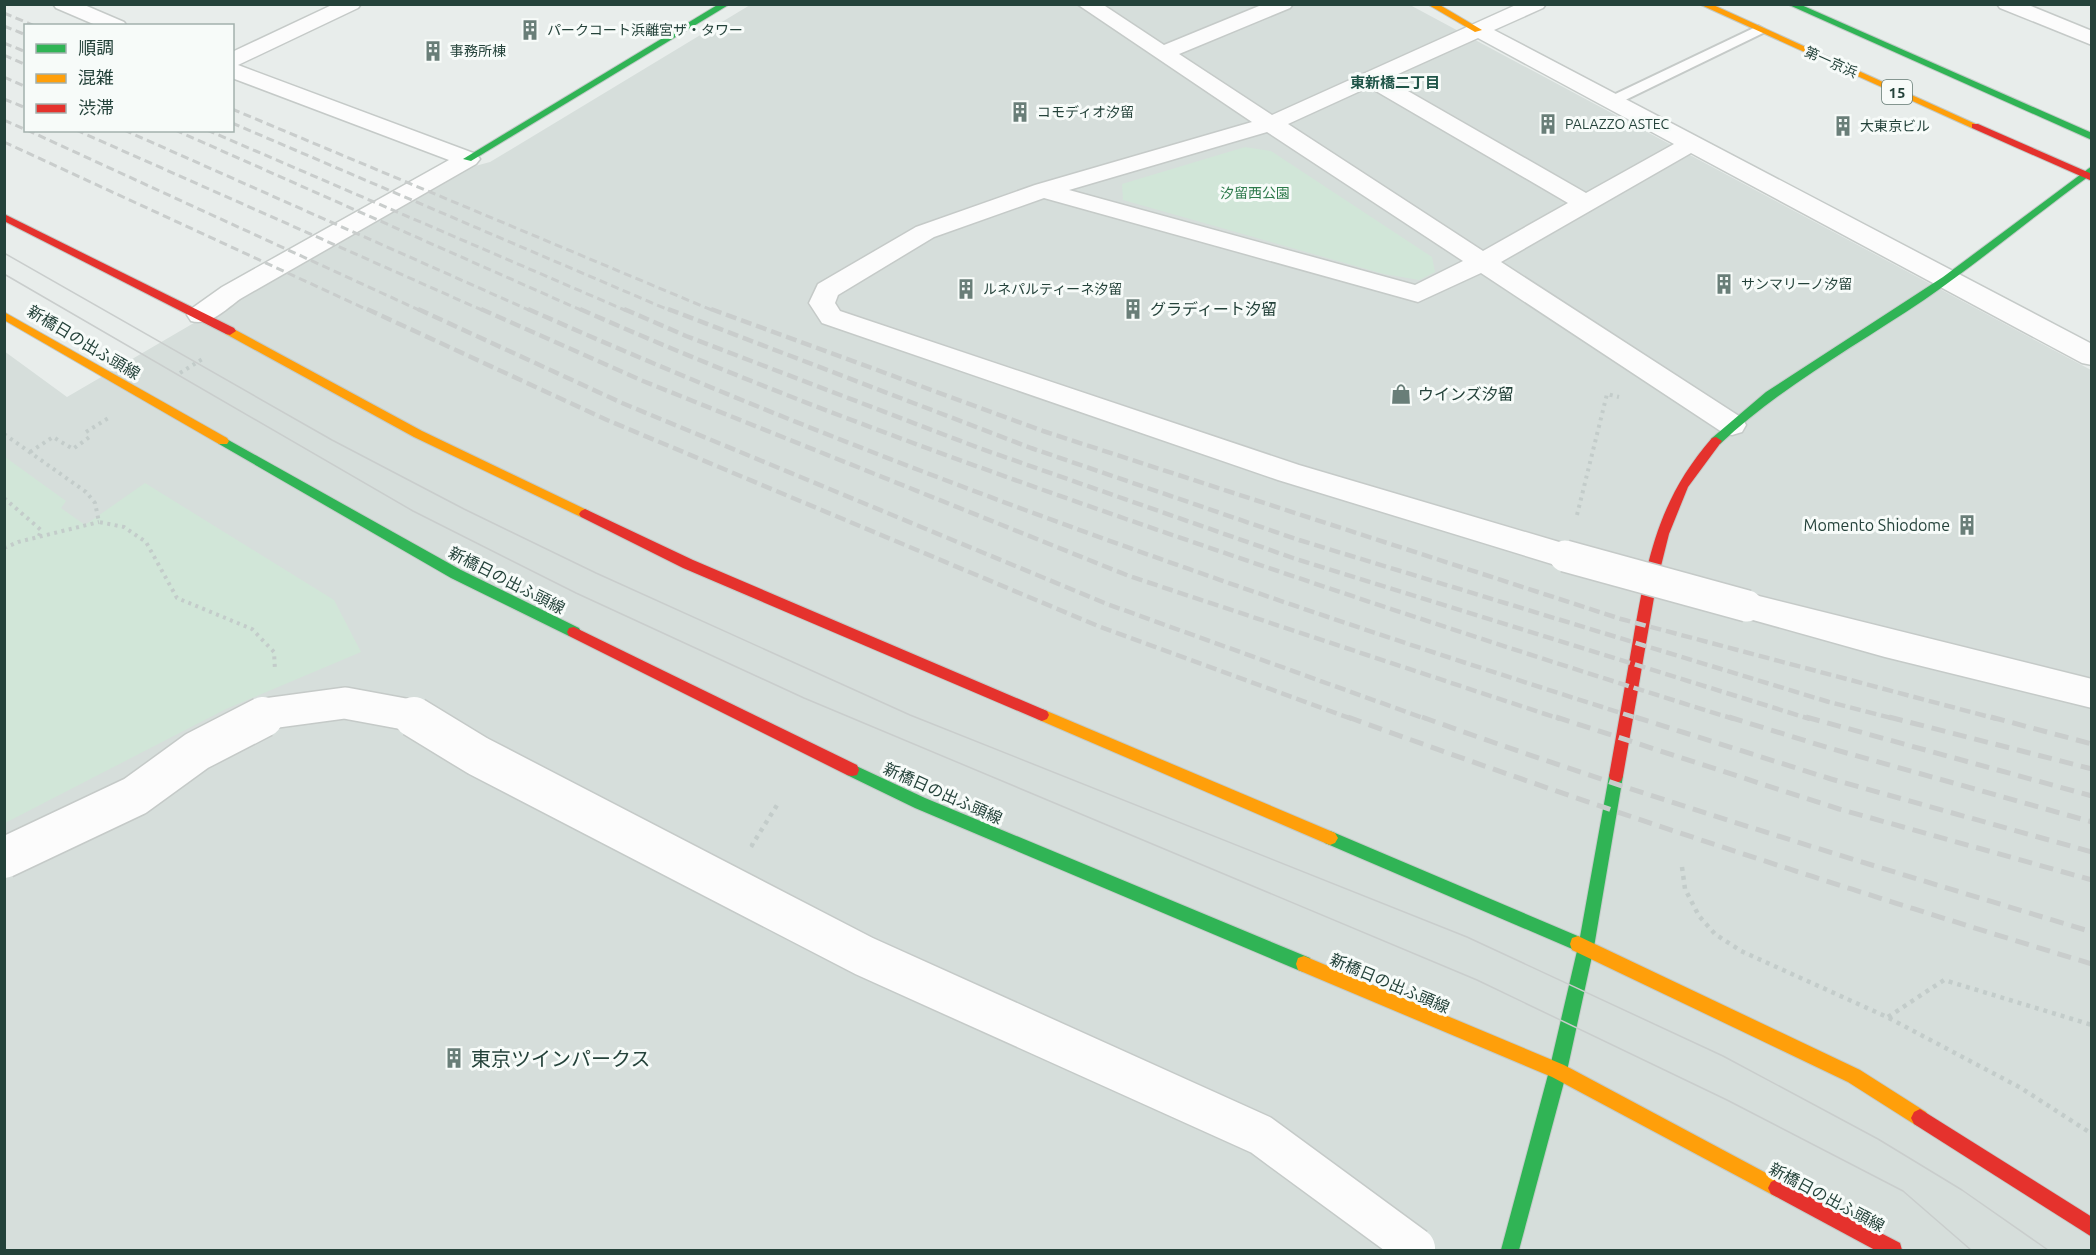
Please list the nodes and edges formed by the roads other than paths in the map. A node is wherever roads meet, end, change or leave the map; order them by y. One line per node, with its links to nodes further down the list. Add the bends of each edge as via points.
1 (63, 4): 11 (street)
2 (351, 4): 16 (street)
3 (726, 4): 23 (main road)
4 (1087, 4): 15 (street)
5 (1283, 4): 15 (street)
6 (1431, 4): 12 (main road)
7 (1536, 4): 12 (street)
8 (1703, 4): 13 (main road, 第一京浜 / 15)
9 (1791, 4): 21 (main road, 15)
10 (2007, 4): 14 (street)
11 (112, 24)
12 (1478, 30): 18 (street); 19 (street)
13 (1758, 30): 19 (lane); 24 (main road, 第一京浜 / 15)
14 (2091, 39)
15 (1162, 53): 20 (street)
16 (234, 59)
17 (234, 71): 23 (street)
18 (1371, 79): 20 (street); 26 (street)
19 (1612, 101): 22 (street)
20 (1270, 123): 25 (street); 28 (street)
21 (2091, 137)
22 (1692, 143): 26 (street); 29 (street)
23 (468, 159): 31 (street, via 231,293)
24 (2089, 174): 29 (main road)
25 (1043, 190): 28 (street, via 1418,294); 34 (street, bridge, via 925,232 827,290 822,303 831,317 1486,535 1885,643)
26 (1585, 203): 28 (street)
27 (4, 217): 31 (main road)
28 (1482, 262): 33 (street)
29 (1947, 279): 32 (street); 33 (main road, via 1796,377)
30 (4, 315): 37 (main road, 新橋日の出ふ頭線, via 456,574 909,798)
31 (200, 315): 36 (main road, via 418,434 688,564)
32 (2091, 356)
33 (1732, 425): 36 (main road, via 1699,458 1674,500 1656,548)
34 (2091, 694)
35 (4, 858): 39 (street, bridge, via 135,796 197,751 271,713 345,704 410,715 478,756 864,956 1261,1135)
36 (1586, 947): 37 (main road); 38 (main road, via 1854,1076)
37 (1558, 1071): 40 (main road); 41 (main road, 新橋日の出ふ頭線)
38 (2091, 1228)
39 (1419, 1251)
40 (1510, 1251)
41 (1893, 1251)

